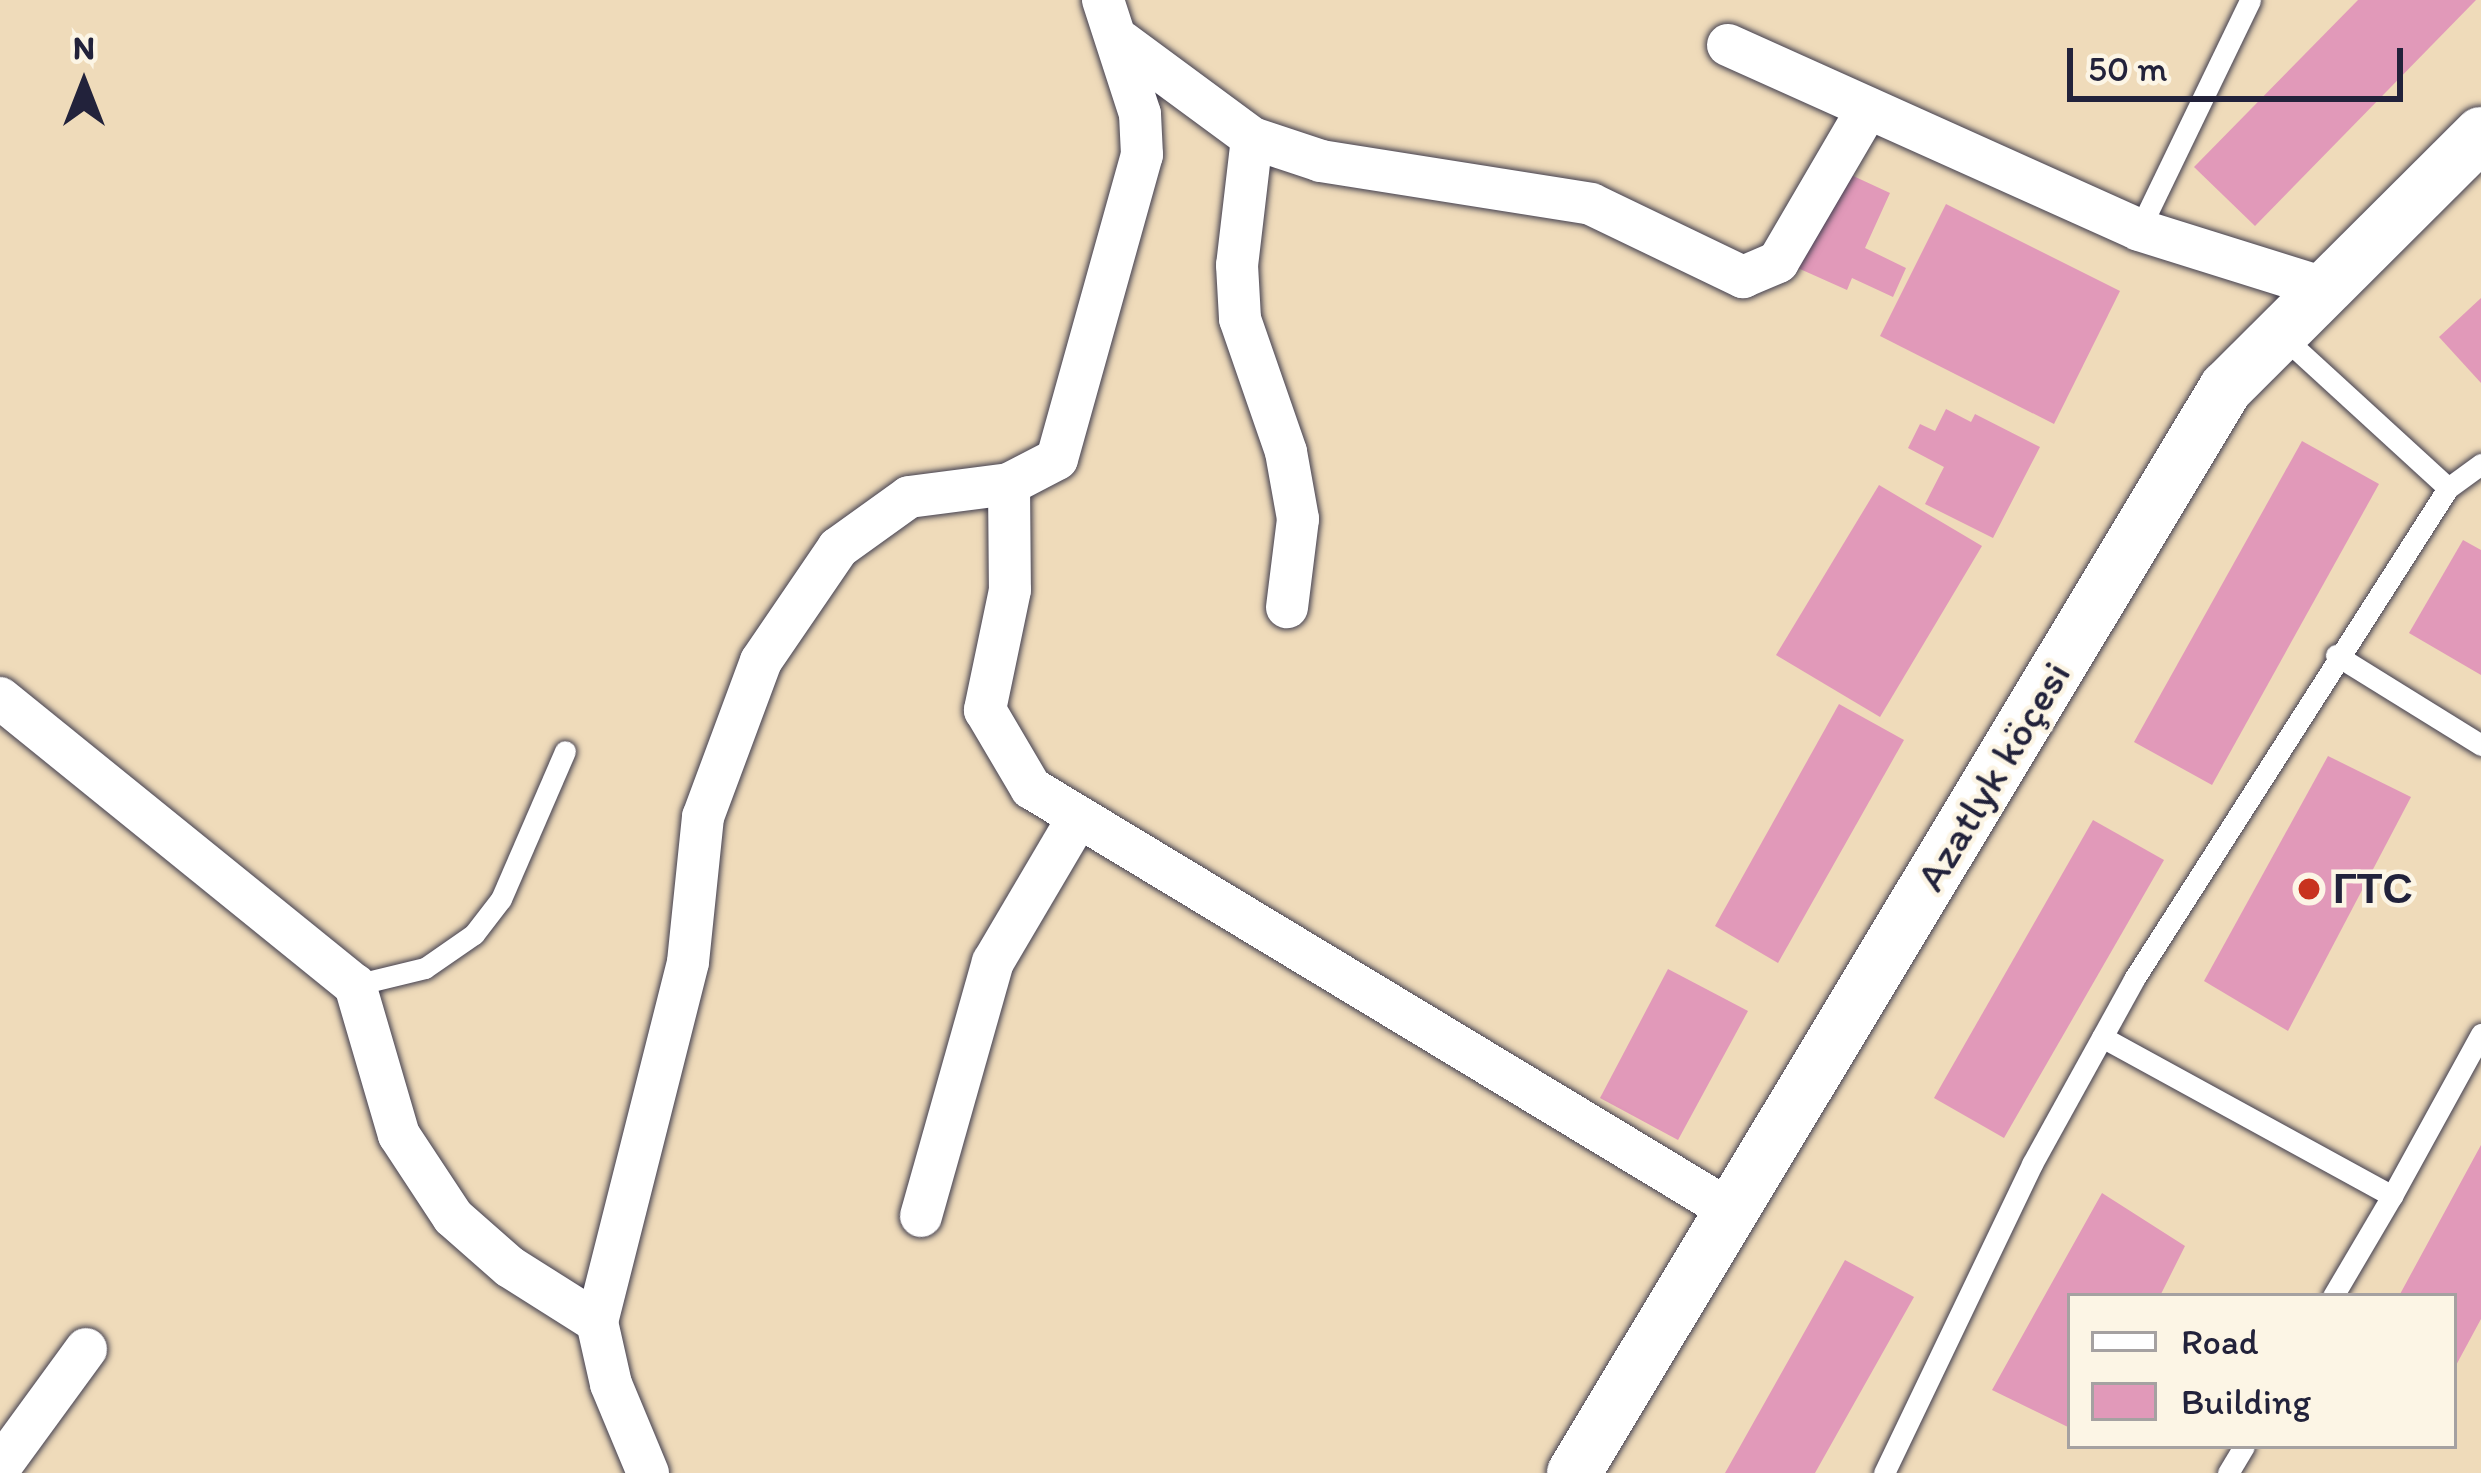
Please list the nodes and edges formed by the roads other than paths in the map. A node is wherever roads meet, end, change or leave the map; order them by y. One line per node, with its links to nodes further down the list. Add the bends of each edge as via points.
1 (1103, 0): 3 (street)
2 (2250, 0): 8 (lane)
3 (1122, 43): 7 (street); 12 (street, via 1140,114 1136,189 1057,459)
4 (1729, 45): 5 (street)
5 (1868, 108): 7 (street, via 1778,262 1743,277 1591,204 1321,161); 8 (street)
6 (2481, 134): 9 (street, Azatlyk köçesi)
7 (1252, 138): 14 (street, via 1237,266 1240,319 1286,452 1298,519)
8 (2139, 230): 9 (street)
9 (2324, 288): 10 (street, Azatlyk köçesi)
10 (2278, 333): 13 (lane); 24 (street, Azatlyk köçesi, via 2226,388)
11 (2481, 464): 13 (lane)
12 (1009, 484): 19 (street, via 1010,590 985,710 1031,788); 27 (street, via 909,497 869,522 838,548 761,661 703,818 688,962)
13 (2448, 488): 15 (lane)
14 (1287, 607)
15 (2336, 655): 17 (lane); 22 (lane)
16 (0, 698): 20 (street)
17 (2481, 745)
18 (565, 751): 20 (lane, via 500,899 474,934 424,968)
19 (1076, 821): 24 (street, via 1324,961 1477,1063); 25 (street, via 993,962)
20 (356, 985): 27 (street, via 399,1135 452,1217 510,1267)
21 (2481, 1034): 23 (lane)
22 (2102, 1036): 23 (lane); 32 (lane)
23 (2392, 1196): 26 (lane)
24 (1731, 1210): 31 (street, Azatlyk köçesi)
25 (921, 1216)
26 (2335, 1293)
27 (596, 1322): 30 (street)
28 (86, 1349): 29 (street)
29 (0, 1468)
30 (648, 1473)
31 (1574, 1473)
32 (1884, 1473)

